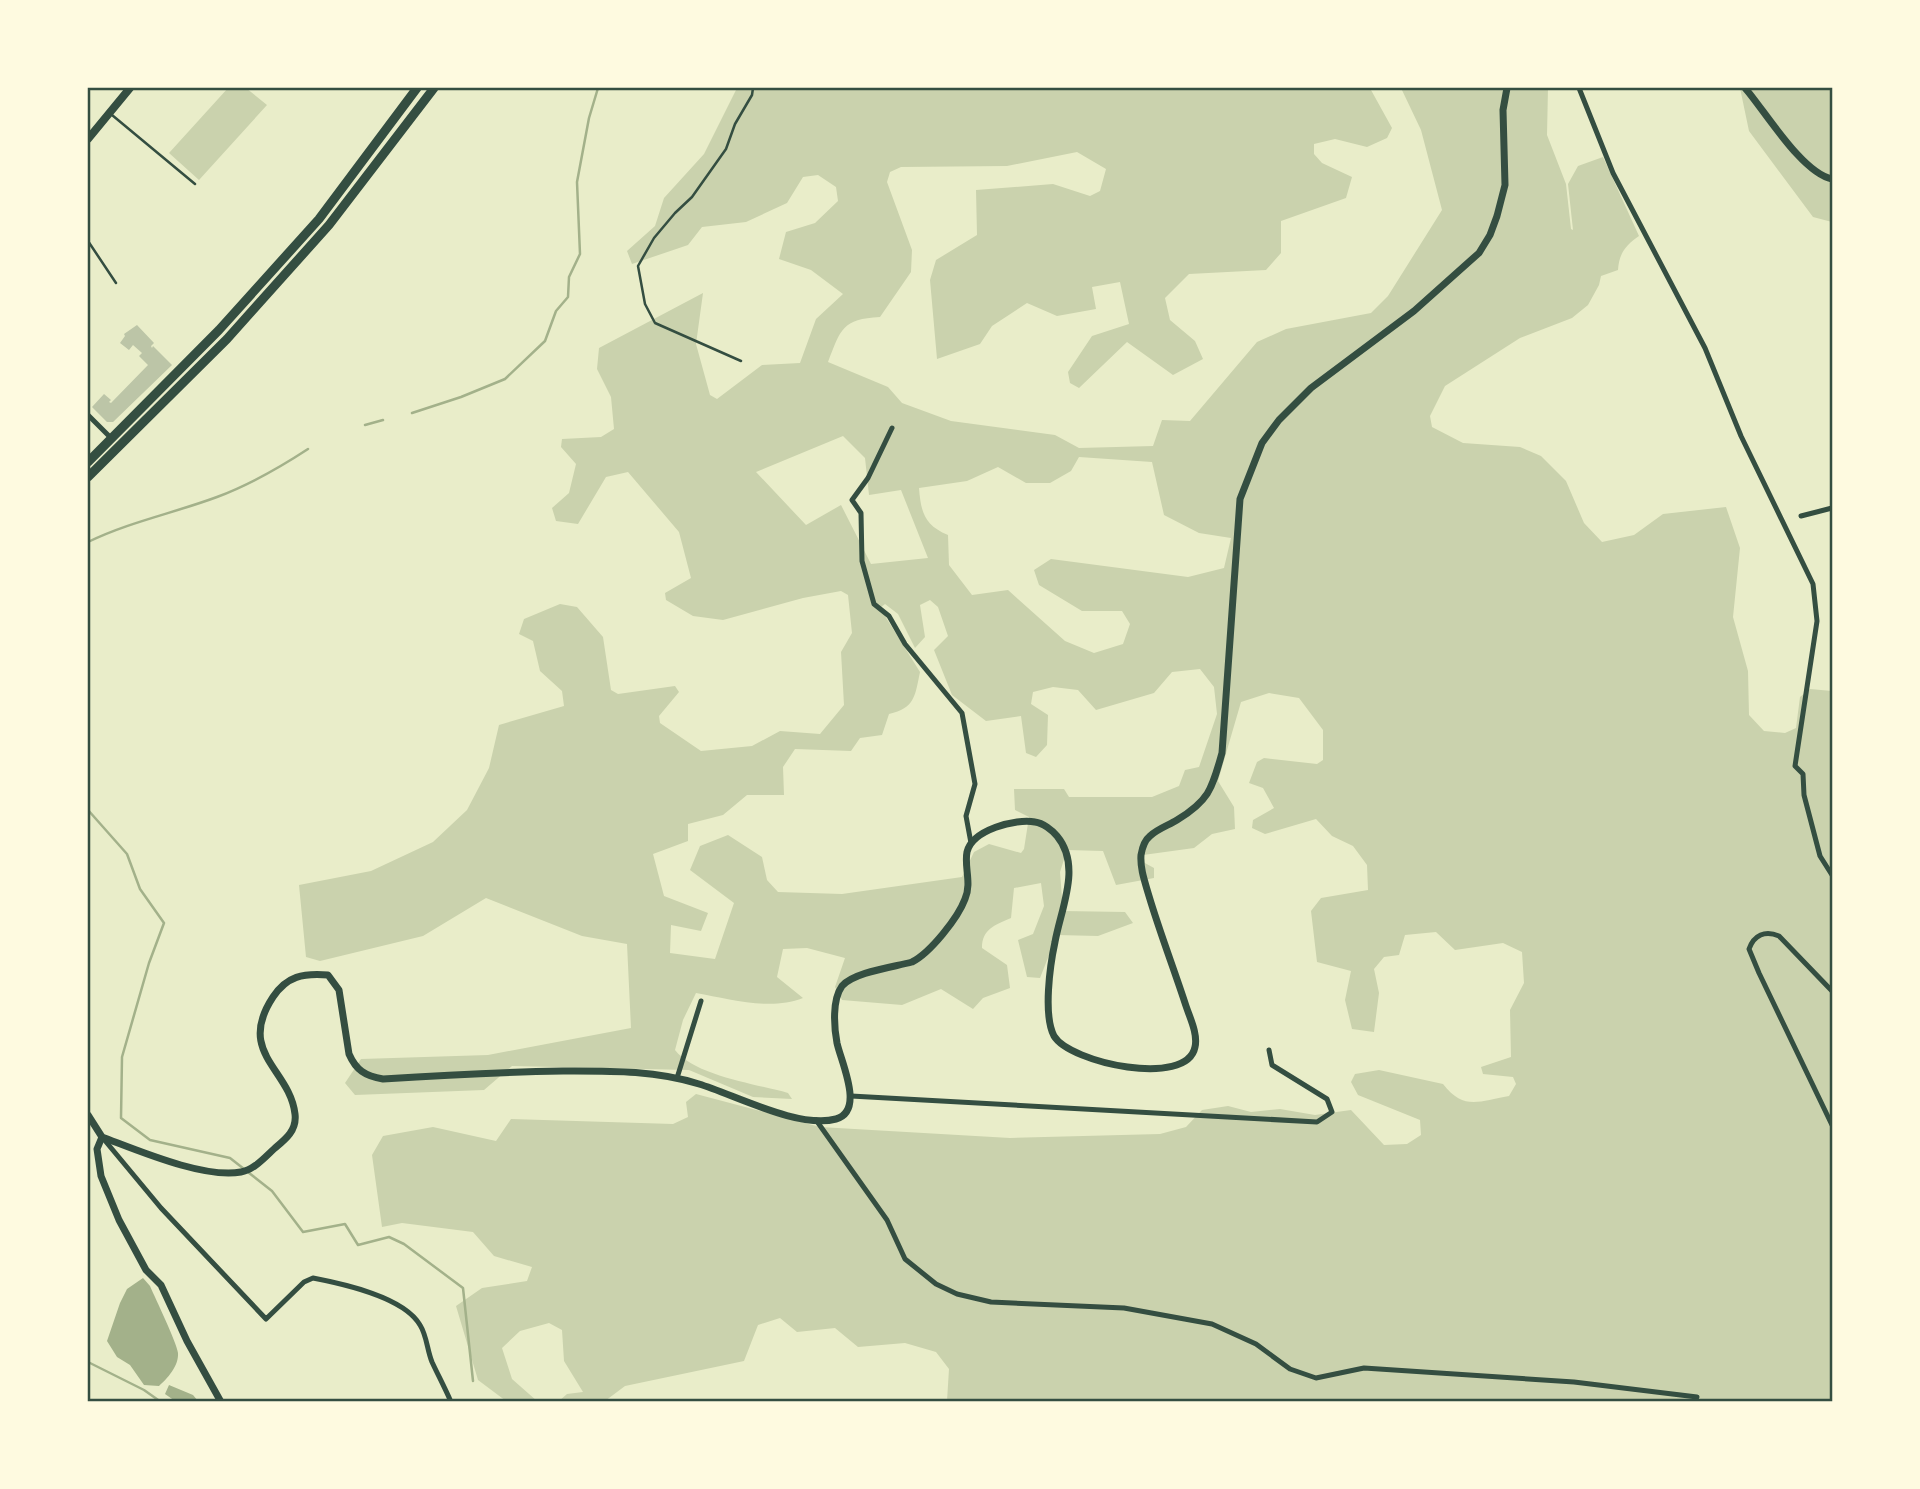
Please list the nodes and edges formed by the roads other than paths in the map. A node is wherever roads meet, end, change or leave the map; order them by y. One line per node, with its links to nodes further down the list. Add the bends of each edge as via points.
1 (130, 88): 8 (main road)
2 (417, 88): 17 (main road, via 319,219 219,330)
3 (434, 88): 18 (main road, via 329,225 227,339)
4 (753, 88): 14 (lane, via 726,149 692,197 654,238 638,266 645,304 655,323)
5 (1507, 88): 23 (street, via 1503,110 1505,185 1494,225 1479,253 1279,420 1262,443 1240,499 1222,753 1213,787 1196,808 1150,836 1141,856 1155,918 1194,1028 1195,1048 1188,1058 1159,1070 1111,1065 1065,1048 1055,1037 1049,1008 1055,942 1068,880 1069,861 1063,844 1052,830 1036,822 1018,821 1003,824)
6 (1579, 88): 24 (street, via 1613,173 1705,348 1741,436 1813,584 1816,621 1795,766 1803,774 1820,856)
7 (1745, 88): 10 (street, via 1787,143)
8 (110, 113): 9 (main road); 11 (lane)
9 (88, 139)
10 (1832, 179)
11 (195, 184)
12 (88, 241): 13 (lane)
13 (116, 283)
14 (741, 361)
15 (88, 415): 17 (street)
16 (892, 428): 23 (street, via 852,500 860,513 862,561 874,604 889,616 905,644 961,713 975,784 966,816)
17 (111, 439): 18 (street); 19 (main road)
18 (119, 447): 20 (main road)
19 (88, 462)
20 (88, 477)
21 (1832, 508): 22 (street)
22 (1801, 516)
23 (971, 843): 29 (street, via 965,899 939,940 919,959 855,977 838,996 836,1041)
24 (1832, 875)
25 (1832, 991): 32 (street, via 1779,936 1770,932 1752,941 1749,949 1759,973)
26 (701, 1001): 28 (street)
27 (1269, 1050): 29 (street, via 1272,1065 1327,1099 1332,1111 1317,1122)
28 (677, 1078): 31 (street, via 772,1111); 33 (street, via 618,1071 367,1077 349,1054 339,990 328,975 310,974 281,985 262,1017 264,1052 290,1095 296,1119 288,1137 252,1168 240,1172 192,1168)
29 (851, 1096): 31 (street, via 846,1113 838,1119)
30 (88, 1115): 33 (street)
31 (816, 1120): 34 (street, via 887,1220 905,1259 957,1294 991,1302 1124,1308 1212,1324 1256,1344 1290,1369 1316,1378 1364,1368 1574,1382)
32 (1832, 1125)
33 (102, 1137): 35 (street, via 97,1149 101,1176 119,1220 146,1270 161,1284); 36 (street, via 266,1319 313,1278 403,1306 423,1330)
34 (1697, 1397)
35 (220, 1402)
36 (451, 1402)

